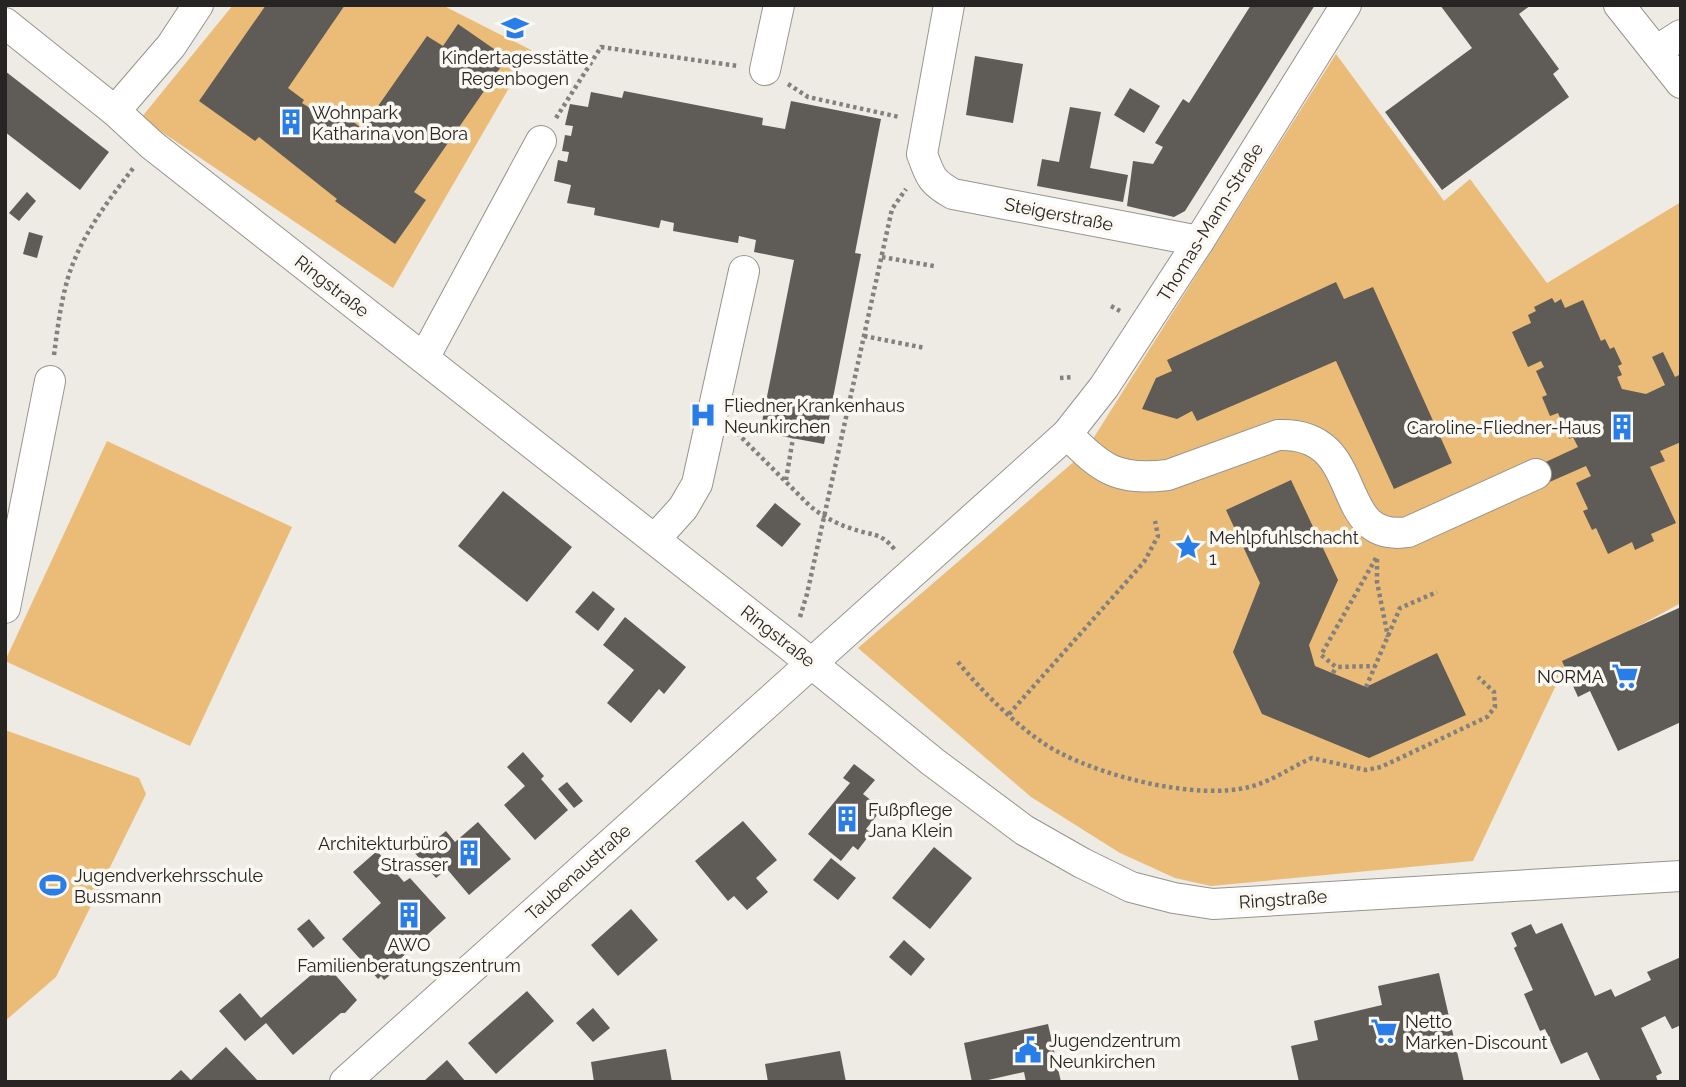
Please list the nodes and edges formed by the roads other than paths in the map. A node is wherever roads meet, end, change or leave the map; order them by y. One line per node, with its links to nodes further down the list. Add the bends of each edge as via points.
1 (198, 5): 10 (street, via 171,46)
2 (779, 5): 8 (street)
3 (949, 5): 12 (street, Steigerstraße, via 922,154 937,185 953,194)
4 (1346, 5): 12 (street, Thomas-Mann-Straße)
5 (1619, 5): 7 (street)
6 (5, 23): 10 (street, Ringstraße)
7 (1668, 43): 9 (street)
8 (765, 70)
9 (1681, 83)
10 (115, 111): 14 (street, Ringstraße)
11 (541, 141): 14 (street)
12 (1199, 241): 16 (street, Thomas-Mann-Straße, via 1104,387)
13 (744, 271): 18 (street, via 698,484)
14 (424, 358): 18 (street, Ringstraße)
15 (50, 381): 19 (street)
16 (1067, 434): 17 (street, via 1104,468 1151,477 1278,435 1312,440 1334,458 1368,522 1390,533 1408,532); 20 (street, Thomas-Mann-Straße)
17 (1536, 474)
18 (655, 539): 20 (street, Ringstraße)
19 (6, 597)
20 (801, 654): 21 (street, Ringstraße, via 1024,830 1131,887 1174,898 1213,904); 22 (street, Taubenaustraße)
21 (1681, 876)
22 (345, 1082)

